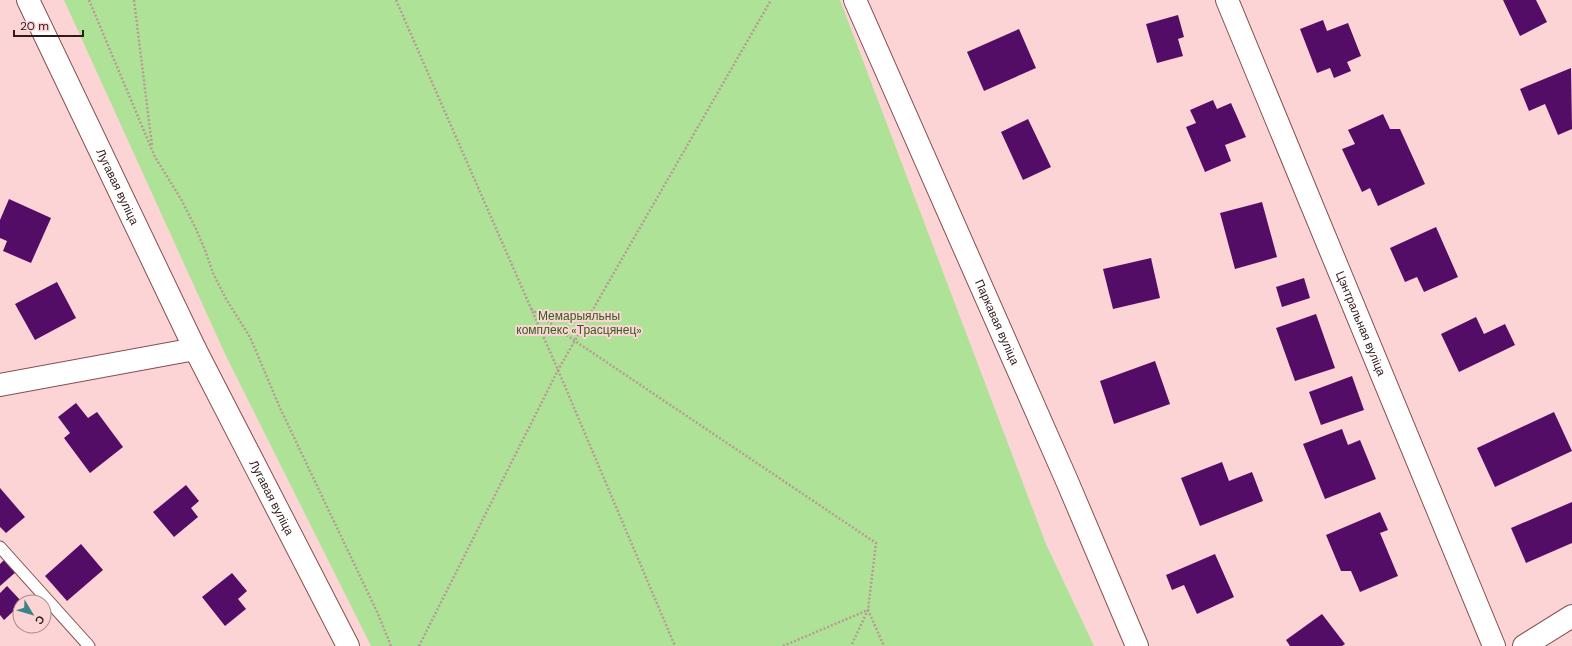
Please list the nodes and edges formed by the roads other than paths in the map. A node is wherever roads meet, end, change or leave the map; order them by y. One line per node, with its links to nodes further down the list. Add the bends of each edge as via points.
1 (28, 0): 4 (street, Лугавая вуліца)
2 (855, 0): 10 (street, Паркавая вуліца)
3 (1227, 0): 11 (street, Цэнтральная вуліца)
4 (195, 349): 5 (street); 9 (street, Лугавая вуліца)
5 (0, 385)
6 (0, 548): 8 (lane)
7 (1572, 616): 12 (street)
8 (89, 646)
9 (348, 646)
10 (1137, 646)
11 (1494, 646)
12 (1524, 646)

